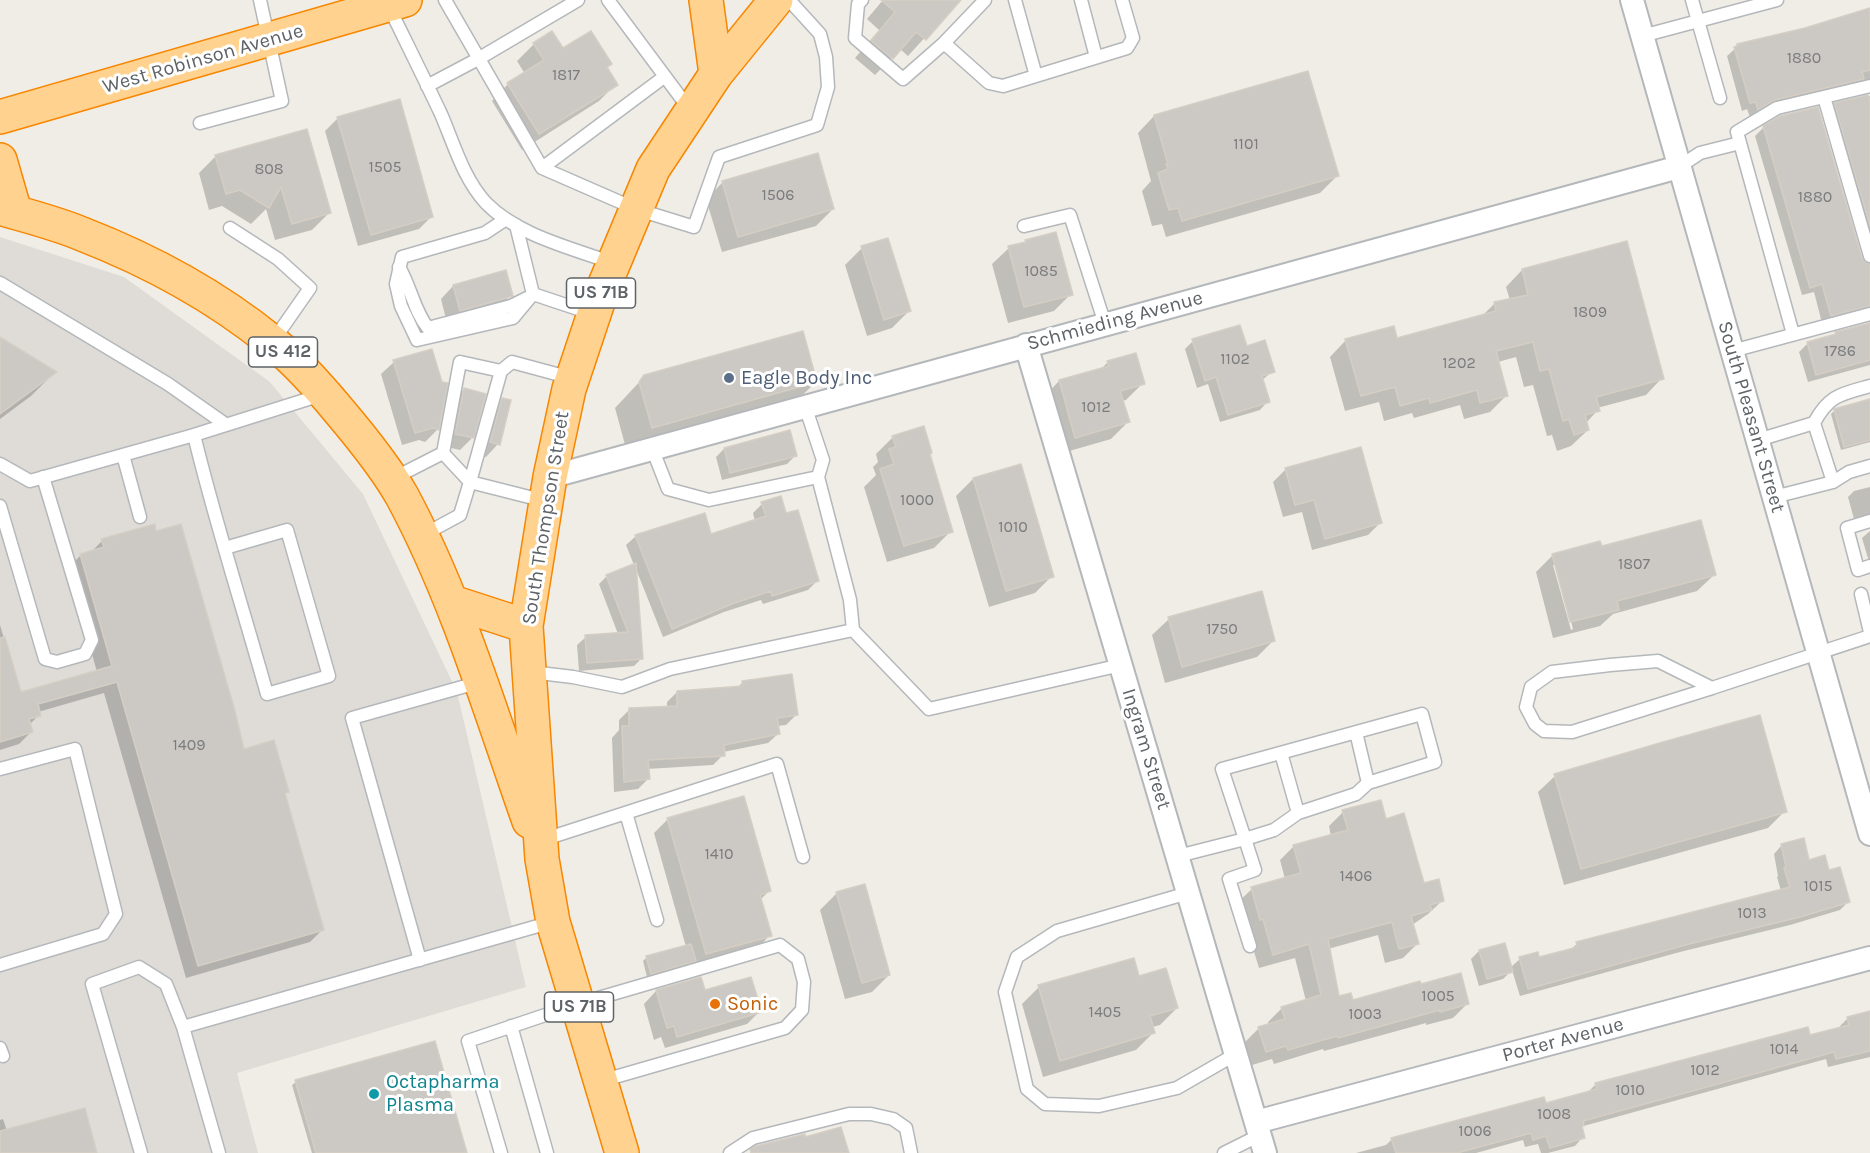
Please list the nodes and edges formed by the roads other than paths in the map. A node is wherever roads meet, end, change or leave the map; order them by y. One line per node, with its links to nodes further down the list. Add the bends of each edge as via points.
1 (260, 0): 19 (lane)
2 (445, 0): 22 (lane)
3 (578, 0): 22 (lane)
4 (608, 0): 25 (lane)
5 (706, 0): 23 (highway)
6 (776, 0): 23 (highway, South Thompson Street / US 71B)
7 (789, 0): 37 (lane, via 820,34 826,57 828,87 818,125 719,157 694,227)
8 (862, 0): 20 (lane, via 858,4 855,38 903,79)
9 (985, 0): 20 (lane)
10 (1015, 0): 24 (lane)
11 (1081, 0): 21 (lane)
12 (1122, 0): 21 (lane, via 1133,38 1127,48)
13 (1632, 0): 18 (street, South Pleasant Street)
14 (1692, 0): 17 (lane)
15 (1777, 0): 17 (lane)
16 (396, 3): 19 (highway, West Robinson Avenue); 26 (lane)
17 (1698, 22): 18 (lane); 29 (lane)
18 (1642, 36): 35 (street, South Pleasant Street)
19 (267, 40): 31 (highway, West Robinson Avenue); 32 (lane, via 282,101)
20 (944, 43): 24 (lane, via 989,83 1003,86)
21 (1096, 57): 24 (lane)
22 (478, 59): 26 (lane); 36 (lane)
23 (716, 74): 30 (highway, South Thompson Street / US 71B)
24 (1036, 76)
25 (664, 77): 30 (lane); 36 (lane)
26 (427, 86): 39 (lane, via 466,175 486,202)
27 (1870, 86): 28 (lane)
28 (1824, 97): 33 (lane, via 1777,108 1737,132); 42 (lane)
29 (1720, 98)
30 (691, 111): 37 (highway, South Thompson Street / US 71B, via 653,169)
31 (0, 117)
32 (200, 123)
33 (1740, 143): 35 (lane, via 1701,153); 49 (lane)
34 (0, 160): 38 (highway, US 412)
35 (1679, 166): 48 (street, Schmieding Avenue); 52 (street, South Pleasant Street)
36 (542, 168): 37 (lane)
37 (636, 209): 43 (highway, South Thompson Street / US 71B)
38 (7, 210): 50 (highway, US 412, via 81,233 155,266 220,304)
39 (511, 222): 43 (lane); 45 (lane); 45 (lane, via 402,257 396,284 401,306 417,340 513,318)
40 (1024, 226): 48 (lane, via 1070,215)
41 (230, 228): 50 (lane, via 278,259 310,288)
42 (1870, 256)
43 (614, 263): 47 (highway, South Thompson Street / US 71B)
44 (0, 283): 59 (lane, via 168,384)
45 (533, 294): 47 (lane)
46 (1870, 314): 49 (lane)
47 (594, 315): 54 (highway, South Thompson Street / US 71B)
48 (1105, 324): 51 (street, Schmieding Avenue)
49 (1793, 334): 52 (lane)
50 (272, 342): 56 (highway, US 412)
51 (1026, 345): 57 (street, Schmieding Avenue); 86 (street, Ingram Street)
52 (1732, 351): 61 (street, South Pleasant Street)
53 (501, 371): 54 (lane, via 512,362); 63 (lane, via 460,362); 70 (lane)
54 (572, 378): 72 (highway, South Thompson Street / US 71B)
55 (1870, 386): 58 (lane, via 1838,395 1822,408)
56 (325, 394): 59 (lane); 69 (highway, US 412, via 367,443)
57 (805, 406): 62 (street, Schmieding Avenue); 68 (lane, via 823,460)
58 (1814, 423): 61 (lane); 71 (lane)
59 (225, 424): 60 (lane)
60 (194, 435): 64 (lane); 78 (lane)
61 (1758, 441): 73 (street, South Pleasant Street)
62 (652, 448): 68 (lane, via 668,489 709,500); 72 (street, Schmieding Avenue)
63 (443, 453): 69 (lane); 70 (lane)
64 (123, 455): 67 (lane); 75 (lane)
65 (0, 464): 67 (lane, via 30,481)
66 (1870, 466): 71 (lane)
67 (43, 477): 74 (lane, via 92,640 85,654 57,662 45,659)
68 (818, 477): 83 (lane, via 850,600)
69 (391, 480): 77 (highway, US 412)
70 (470, 482): 72 (lane); 77 (lane, via 460,515)
71 (1833, 482): 73 (lane)
72 (548, 489): 82 (highway, South Thompson Street / US 71B)
73 (1774, 498): 85 (street, South Pleasant Street)
74 (0, 506)
75 (140, 518)
76 (1870, 521): 79 (lane, via 1847,528 1858,570)
77 (421, 536): 81 (highway, US 412)
78 (225, 548): 78 (lane, via 267,694 329,676 286,530)
79 (1870, 566)
80 (1861, 594): 84 (lane)
81 (452, 602): 82 (highway); 88 (highway, US 412)
82 (526, 627): 87 (highway, South Thompson Street / US 71B)
83 (853, 630): 86 (lane, via 929,710); 87 (lane, via 670,669 622,687)
84 (1870, 634): 85 (lane)
85 (1818, 653): 89 (lane); 96 (street, South Pleasant Street)
86 (1121, 665): 99 (street, Ingram Street)
87 (530, 671): 98 (highway, South Thompson Street / US 71B)
88 (480, 682): 98 (highway, US 412); 106 (lane, via 352,718)
89 (1712, 688): 89 (lane, via 1658,661 1610,664 1552,672 1531,687 1526,707 1544,731 1572,732)
90 (1356, 732): 91 (lane); 93 (lane); 93 (lane, via 1422,714 1435,762)
91 (1281, 753): 95 (lane); 97 (lane, via 1222,769)
92 (0, 769): 107 (lane, via 75,749 116,914 103,934)
93 (1368, 783): 95 (lane, via 1356,794)
94 (626, 813): 98 (lane); 100 (lane, via 777,764); 102 (lane)
95 (1298, 813): 97 (lane, via 1274,830)
96 (1870, 834)
97 (1245, 839): 99 (lane); 104 (lane, via 1255,870 1229,879)
98 (542, 850): 103 (highway, South Thompson Street / US 71B)
99 (1178, 856): 101 (street, Ingram Street)
100 (803, 858)
101 (1188, 893): 111 (street, Ingram Street); 111 (lane, via 1057,931 1017,957 1005,992 1027,1089 1046,1104 1099,1106 1177,1088)
102 (657, 920)
103 (553, 922): 106 (lane); 108 (highway, South Thompson Street / US 71B)
104 (1250, 946)
105 (1870, 958): 113 (street, Porter Avenue)
106 (420, 960): 110 (lane)
107 (0, 966)
108 (578, 1004): 109 (lane); 112 (highway, South Thompson Street / US 71B); 112 (lane, via 780,945 798,959 804,981 802,1010 785,1028)
109 (511, 1026): 116 (lane, via 468,1041); 117 (lane)
110 (183, 1027): 114 (lane, via 166,984 140,967 93,984); 115 (lane)
111 (1236, 1054): 113 (street, Ingram Street)
112 (600, 1081): 118 (highway, South Thompson Street / US 71B)
113 (1260, 1137): 121 (lane)
114 (141, 1153)
115 (219, 1153)
116 (501, 1153)
117 (547, 1153)
118 (622, 1153)
119 (730, 1153): 120 (lane, via 753,1138 849,1114 871,1114 893,1119 906,1128)
120 (911, 1153)
121 (1224, 1153)

